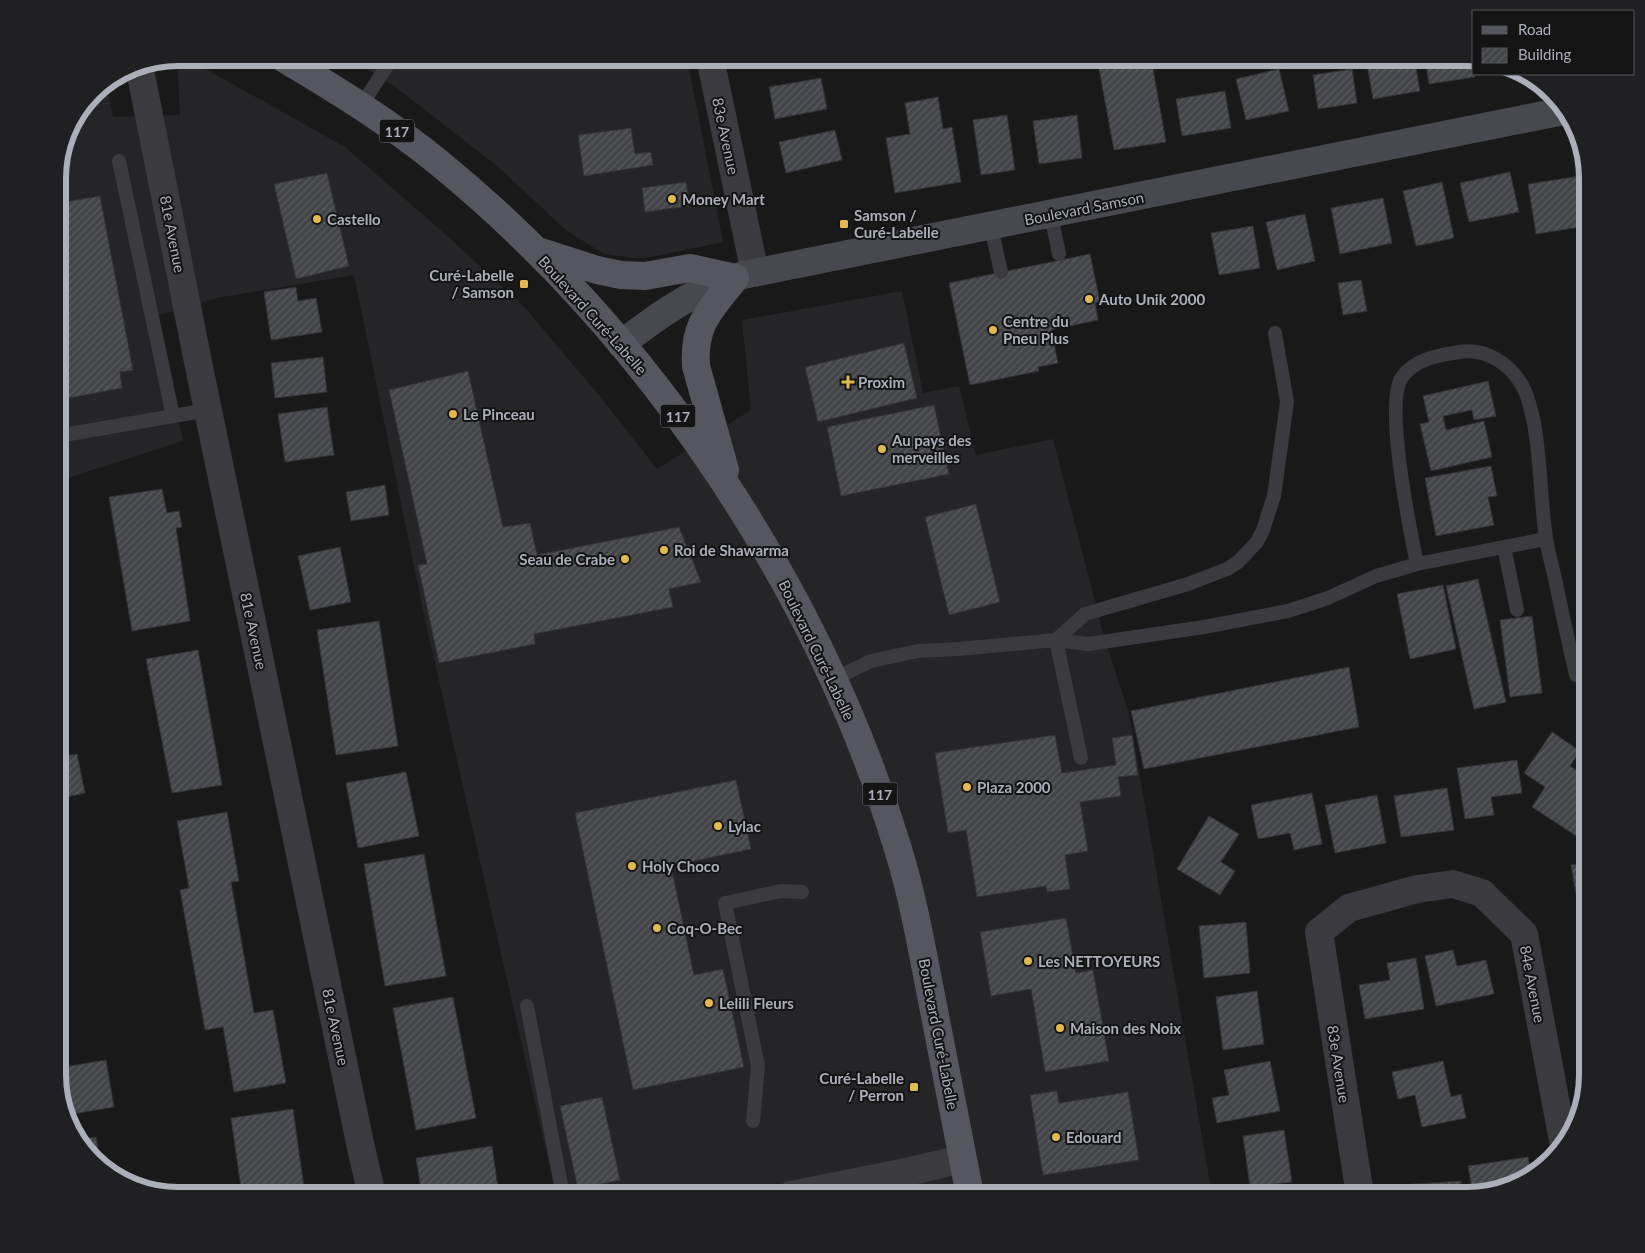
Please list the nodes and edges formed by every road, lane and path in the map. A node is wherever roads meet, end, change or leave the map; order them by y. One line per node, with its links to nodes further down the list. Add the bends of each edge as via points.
1 (297, 66): 5 (main road, Boulevard Curé-Labelle / 117)
2 (387, 66): 5 (lane)
3 (711, 66): 13 (street, 83e Avenue)
4 (141, 73): 16 (street, 81e Avenue)
5 (361, 106): 10 (main road, Boulevard Curé-Labelle / 117, via 435,159)
6 (1557, 112): 8 (street, Boulevard Samson)
7 (119, 161): 17 (lane)
8 (1051, 215): 9 (street, Boulevard Samson); 11 (lane)
9 (991, 227): 12 (lane); 13 (street, Boulevard Samson)
10 (535, 250): 13 (main road, via 621,275 645,276 690,268); 15 (main road, Boulevard Curé-Labelle / 117)
11 (1059, 254)
12 (1001, 272)
13 (745, 275): 15 (street, Boulevard Samson, via 689,297); 19 (main road, via 702,324 695,350 696,366)
14 (1275, 334): 24 (lane, via 1286,402 1274,496 1257,542 1227,569 1188,584 1084,614)
15 (620, 344): 19 (main road, Boulevard Curé-Labelle / 117, via 687,428)
16 (208, 410): 17 (lane); 34 (street, 81e Avenue)
17 (174, 416): 18 (lane)
18 (66, 435)
19 (730, 491): 26 (main road, Boulevard Curé-Labelle / 117, via 777,568)
20 (1546, 539): 21 (lane); 22 (lane, via 1536,434 1524,387 1510,369 1479,352 1436,356 1423,361 1402,377 1395,401 1396,430); 25 (lane)
21 (1504, 547): 22 (lane); 23 (lane)
22 (1417, 564): 24 (lane, via 1376,576 1328,598 1288,611 1088,644)
23 (1516, 610)
24 (1056, 640): 26 (lane, via 918,651 871,661); 27 (lane)
25 (1576, 675)
26 (834, 679): 33 (main road, Boulevard Curé-Labelle / 117, via 864,750 900,855 918,930)
27 (1081, 758)
28 (802, 892): 31 (lane, via 782,891 725,903 758,1066)
29 (1319, 932): 32 (street, 84e Avenue, via 1349,908 1416,889 1453,884 1482,893 1524,934); 38 (street, 83e Avenue)
30 (527, 1006): 35 (lane)
31 (753, 1121)
32 (1562, 1134)
33 (962, 1159): 36 (street); 37 (main road, Boulevard Curé-Labelle / 117)
34 (370, 1187)
35 (561, 1187)
36 (834, 1187)
37 (968, 1187)
38 (1359, 1187)

